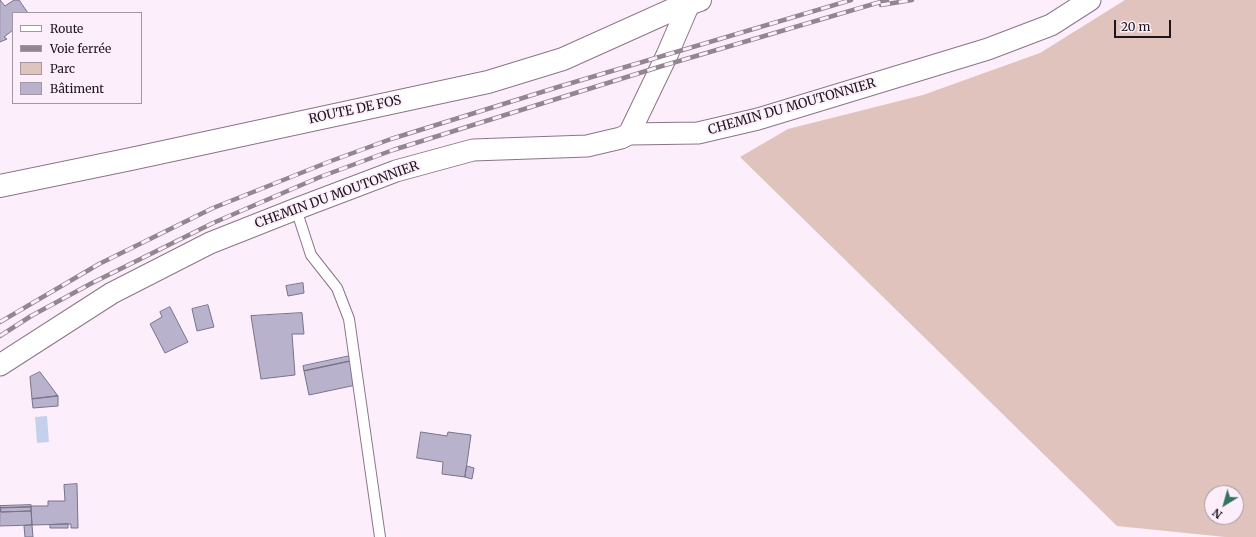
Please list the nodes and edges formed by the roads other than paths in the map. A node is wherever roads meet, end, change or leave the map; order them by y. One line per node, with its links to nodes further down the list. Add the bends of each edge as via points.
1 (1090, 0): 3 (street, CHEMIN DU MOUTONNIER, via 1052,25 988,49 765,117 698,133)
2 (694, 2): 3 (street); 4 (main road, ROUTE DE FOS, via 563,59 488,82)
3 (629, 134): 5 (street, CHEMIN DU MOUTONNIER, via 587,146 473,150 396,171)
4 (0, 186)
5 (296, 209): 6 (street, CHEMIN DU MOUTONNIER, via 210,243 112,293); 7 (lane, via 311,255 337,288 349,319)
6 (0, 365)
7 (380, 537)

